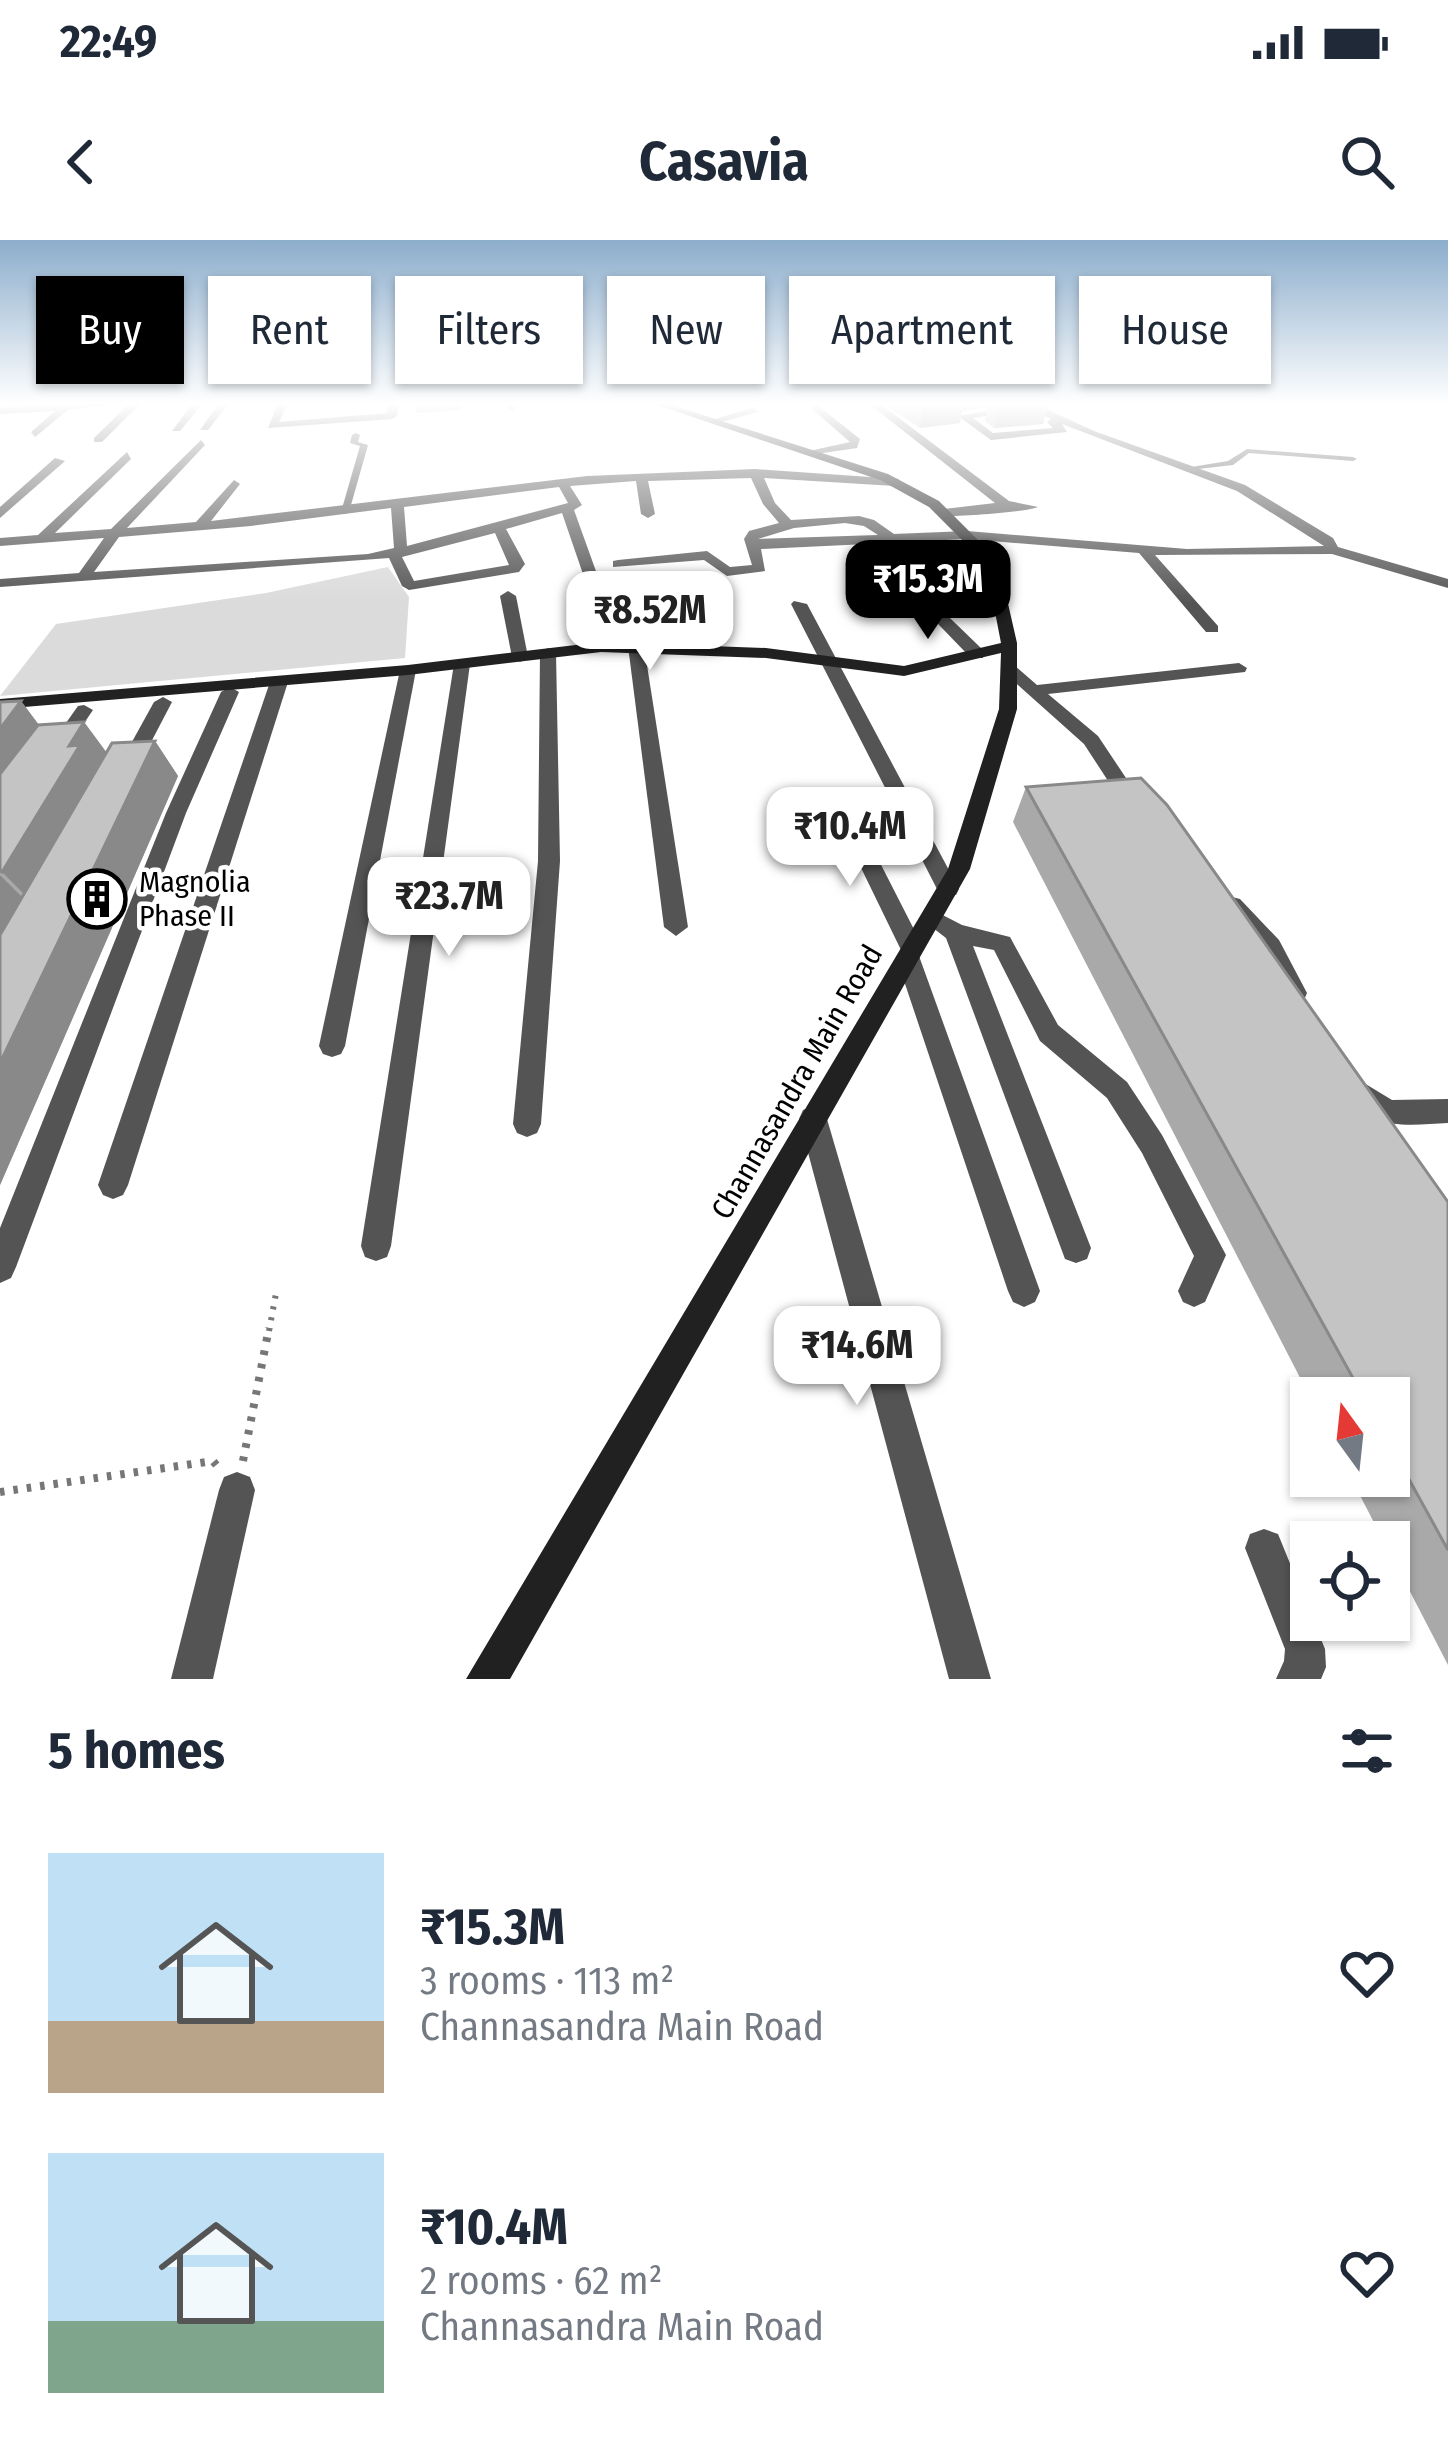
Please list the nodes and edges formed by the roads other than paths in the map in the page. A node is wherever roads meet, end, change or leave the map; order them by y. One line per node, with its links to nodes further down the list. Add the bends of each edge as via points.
1 (49, 470): 19 (street)
2 (113, 470): 27 (street)
3 (171, 470): 25 (street)
4 (357, 470): 17 (lane)
5 (862, 470): 10 (street, Channasandra Main Road)
6 (961, 470): 13 (street)
7 (1194, 470): 30 (street, via 1240,488)
8 (754, 473): 9 (street); 10 (street); 21 (street)
9 (641, 478): 12 (street); 20 (street)
10 (896, 482): 18 (street, Channasandra Main Road)
11 (234, 484): 22 (street)
12 (563, 484): 14 (street); 16 (street, via 576,505)
13 (1006, 505): 15 (street); 18 (street)
14 (397, 506): 17 (street); 32 (street)
15 (1031, 507)
16 (567, 508): 23 (street); 34 (street)
17 (345, 512): 22 (street)
18 (944, 512): 24 (street, Channasandra Main Road)
19 (0, 514)
20 (648, 514)
21 (788, 525): 26 (street, via 862,520); 29 (street, via 754,534)
22 (199, 527): 25 (street)
23 (500, 528): 32 (street); 32 (street, via 514,569 409,586)
24 (967, 535): 26 (street); 31 (street); 47 (street, Channasandra Main Road, via 997,586)
25 (112, 536): 27 (street); 36 (street)
26 (890, 539): 29 (street); 35 (street)
27 (41, 540): 28 (street)
28 (0, 542)
29 (753, 545): 33 (street, via 760,568 727,572 707,554)
30 (1333, 550): 31 (street); 37 (street)
31 (1144, 551): 42 (street)
32 (397, 553): 36 (street)
33 (618, 564)
34 (590, 574)
35 (926, 574)
36 (84, 577): 38 (street)
37 (1448, 582)
38 (0, 583)
39 (917, 594): 45 (street)
40 (508, 596): 46 (street)
41 (799, 604): 48 (street)
42 (1212, 629)
43 (636, 646): 44 (street); 48 (street); 66 (street)
44 (548, 653): 46 (street); 74 (street, via 549,861)
45 (976, 654): 47 (street); 48 (street, via 904,671)
46 (520, 657): 49 (street)
47 (1009, 658): 53 (street); 63 (street, Channasandra Main Road, via 1008,709)
48 (826, 662): 63 (street)
49 (462, 664): 51 (street); 76 (street)
50 (1239, 668): 53 (street)
51 (408, 670): 52 (street); 70 (street)
52 (279, 682): 54 (street); 56 (street); 75 (street)
53 (1038, 690): 62 (street, via 1091,740)
54 (230, 692): 55 (street); 78 (street)
55 (159, 703): 57 (street); 60 (street)
56 (0, 704)
57 (84, 710): 58 (street); 59 (street)
58 (0, 717)
59 (49, 760)
60 (112, 784)
61 (838, 802): 68 (street)
62 (1152, 825)
63 (948, 889): 65 (street, Channasandra Main Road)
64 (1218, 892): 69 (street, via 1271,946)
65 (931, 918): 67 (street); 68 (street, Channasandra Main Road)
66 (676, 927)
67 (956, 933): 77 (street); 80 (street, via 1002,943 1049,1033 1117,1090 1210,1255)
68 (910, 953): 72 (street, Channasandra Main Road); 79 (street)
69 (1302, 1009)
70 (332, 1046)
71 (1347, 1079): 73 (street, via 1388,1113)
72 (814, 1119): 84 (street, Channasandra Main Road); 85 (street)
73 (1446, 1119)
74 (527, 1124)
75 (112, 1186)
76 (376, 1246)
77 (1076, 1248)
78 (0, 1267)
79 (1024, 1291)
80 (1194, 1292)
81 (237, 1490): 83 (street)
82 (1264, 1548): 86 (street, via 1305,1649)
83 (192, 1679)
84 (487, 1679)
85 (970, 1679)
86 (1298, 1679)

